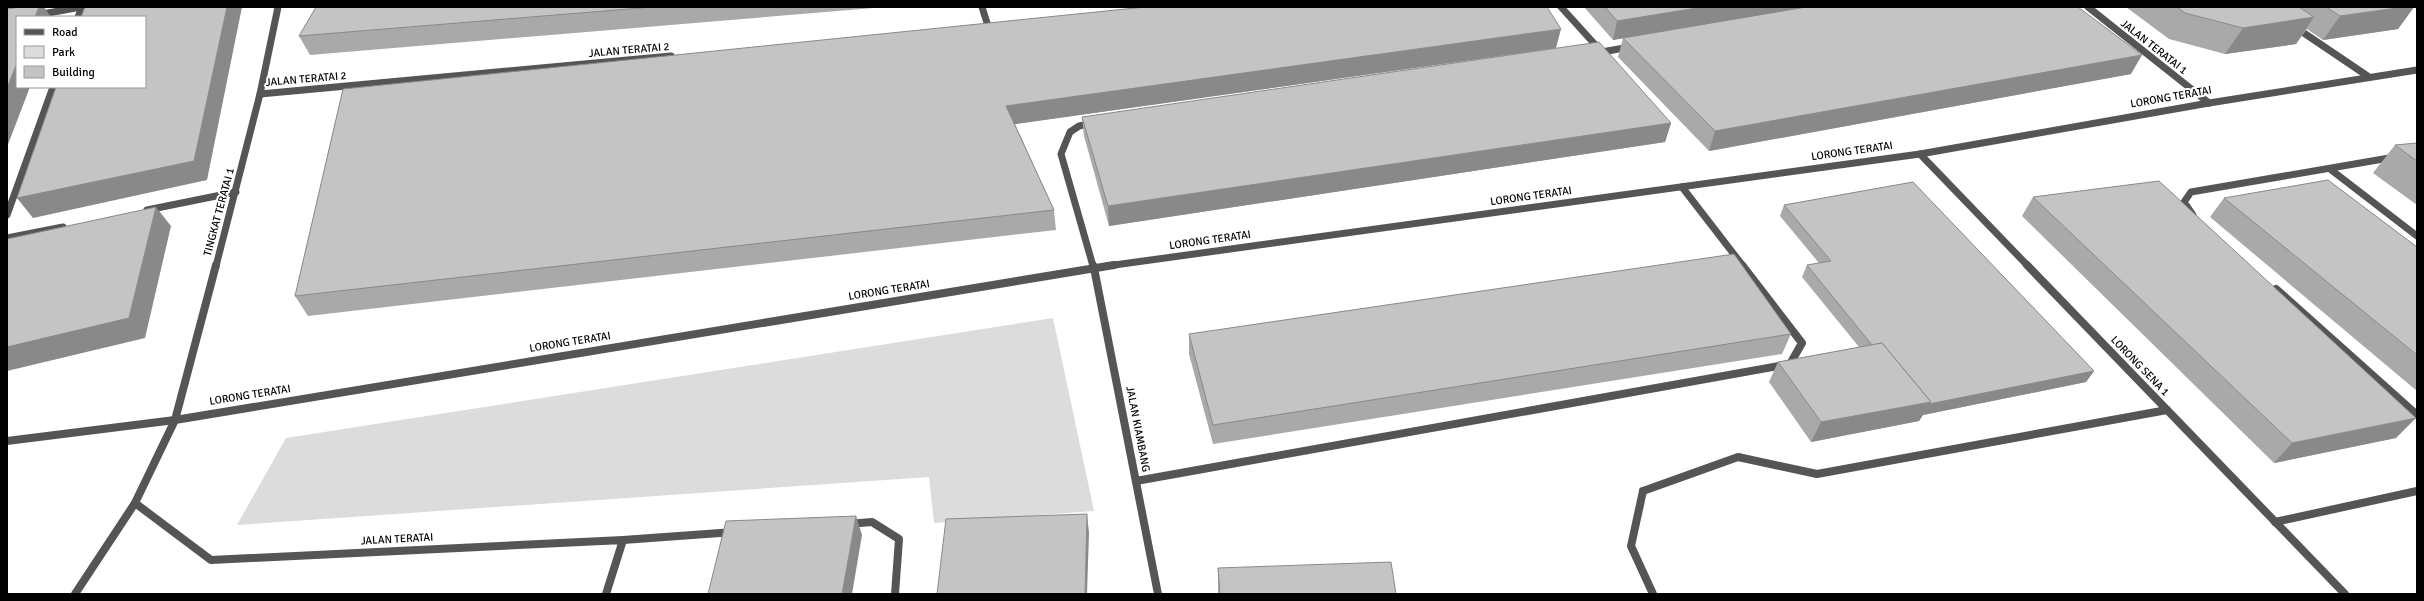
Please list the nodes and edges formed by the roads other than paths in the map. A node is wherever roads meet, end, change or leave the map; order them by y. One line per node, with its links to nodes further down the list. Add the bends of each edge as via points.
1 (81, 7): 6 (street)
2 (278, 7): 18 (street, TINGKAT TERATAI 1)
3 (982, 7): 9 (street)
4 (1561, 7): 12 (street)
5 (2088, 7): 19 (street, JALAN TERATAI 1)
6 (32, 16)
7 (2286, 20): 16 (street)
8 (996, 25): 9 (street)
9 (988, 26): 10 (street)
10 (980, 27)
11 (1640, 46): 12 (street)
12 (1602, 52): 14 (street)
13 (680, 55): 18 (street, JALAN TERATAI 2)
14 (1586, 55)
15 (2417, 70): 16 (street, LORONG TERATAI)
16 (2369, 77): 19 (street, LORONG TERATAI)
17 (53, 88): 27 (street)
18 (260, 94): 25 (street, TINGKAT TERATAI 1)
19 (2209, 103): 21 (street, LORONG TERATAI)
20 (1100, 122): 32 (street, JALAN KIAMBANG, via 1076,126 1065,137 1061,154)
21 (1920, 154): 24 (street, LORONG TERATAI); 34 (street, LORONG SENA 1)
22 (2402, 156): 23 (street)
23 (2330, 169): 28 (street, via 2191,192 2184,202); 30 (street)
24 (1682, 187): 32 (street, LORONG TERATAI); 38 (street, via 1802,343 1790,364)
25 (236, 192): 26 (street); 36 (street, TINGKAT TERATAI 1)
26 (137, 212)
27 (7, 215)
28 (2198, 220)
29 (68, 226): 31 (street)
30 (2417, 236)
31 (7, 238)
32 (1094, 268): 36 (street, LORONG TERATAI); 38 (street, JALAN KIAMBANG)
33 (2269, 283): 35 (street)
34 (2167, 410): 41 (street, LORONG SENA 1); 49 (street, via 1817,474 1738,457 1643,491 1631,546)
35 (2417, 414)
36 (175, 420): 37 (street, LORONG TERATAI); 40 (street)
37 (7, 441)
38 (1136, 481): 48 (street, JALAN KIAMBANG)
39 (2417, 491): 41 (street)
40 (135, 503): 44 (street, JALAN TERATAI, via 212,560); 45 (street)
41 (2275, 522): 50 (street, LORONG SENA 1)
42 (841, 524): 47 (street, via 872,522 899,540)
43 (748, 531): 44 (street, JALAN TERATAI)
44 (623, 540): 46 (street)
45 (75, 594)
46 (606, 594)
47 (895, 594)
48 (1158, 594)
49 (1653, 594)
50 (2345, 594)

